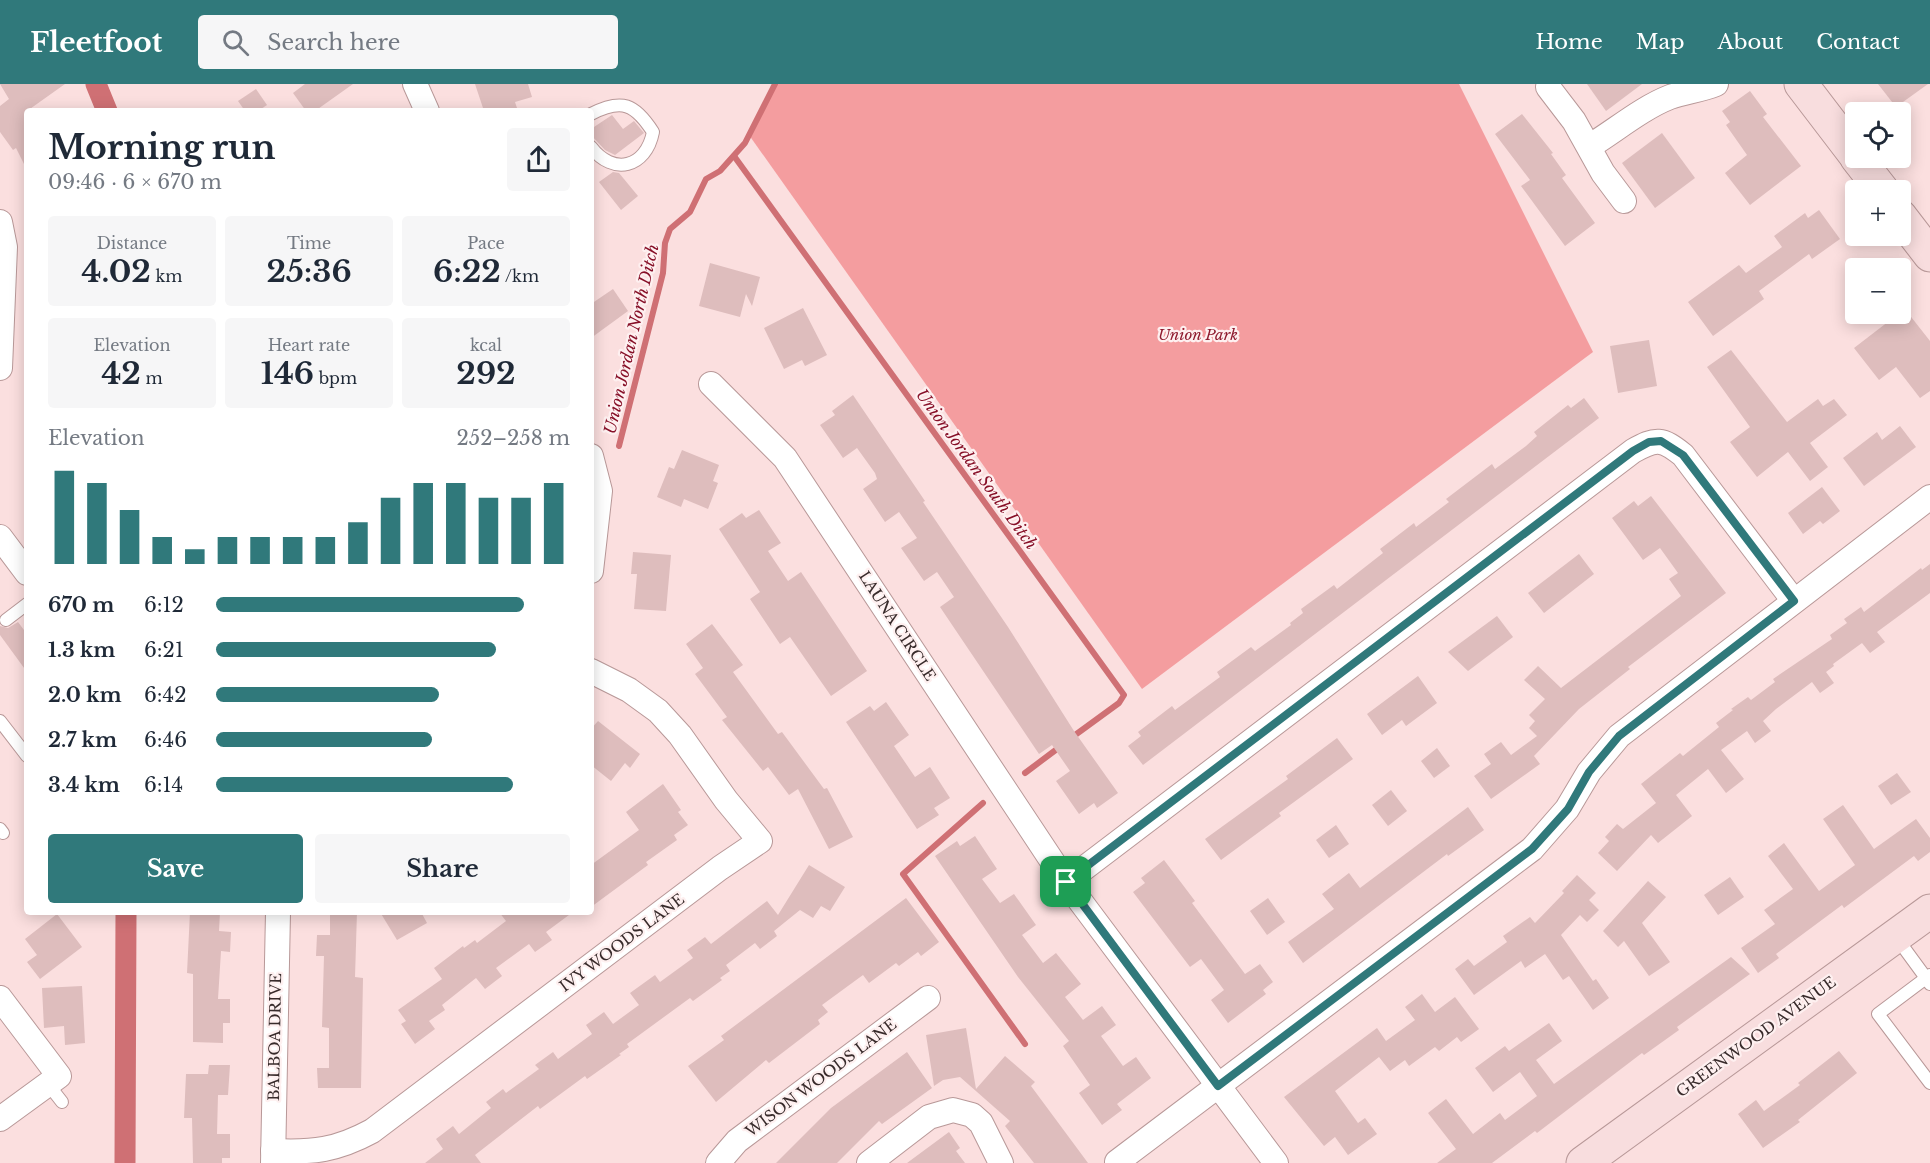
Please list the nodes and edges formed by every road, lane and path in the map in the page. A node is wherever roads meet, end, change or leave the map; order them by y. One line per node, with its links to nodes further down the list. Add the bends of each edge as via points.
1 (415, 84): 5 (street)
2 (1716, 84): 8 (street, via 1655,104)
3 (1801, 84): 7 (street)
4 (1548, 87): 8 (street)
5 (426, 108)
6 (594, 112): 9 (lane, via 604,107 631,107 641,114 652,132 650,146 641,158 624,165 600,158)
7 (1845, 142)
8 (1590, 146): 12 (street, via 1603,173)
9 (594, 151)
10 (1865, 168): 11 (street)
11 (1874, 180)
12 (1624, 201)
13 (0, 222): 16 (street, via 5,248)
14 (1911, 230): 15 (street)
15 (1930, 255)
16 (0, 368)
17 (711, 384): 29 (street, LAUNA CIRCLE, via 786,458)
18 (594, 468): 21 (street, via 600,492)
19 (1930, 497): 23 (street)
20 (0, 537): 22 (street)
21 (594, 545)
22 (24, 569)
23 (1794, 601): 29 (street, via 1683,455 1661,441 1649,442); 37 (street, via 1619,736 1589,772 1568,809 1532,849)
24 (24, 606): 25 (lane)
25 (6, 620)
26 (594, 672): 39 (street, IVY WOODS LANE, via 629,690 658,711 760,841 372,1131 347,1144)
27 (0, 721): 28 (lane)
28 (24, 752)
29 (1066, 882): 37 (street, LAUNA CIRCLE)
30 (1930, 911): 32 (street, GREENWOOD AVENUE)
31 (278, 915): 39 (street, BALBOA DRIVE)
32 (1895, 936): 33 (lane); 45 (street, GREENWOOD AVENUE)
33 (1929, 979): 36 (lane, via 1878,1014)
34 (0, 998): 38 (street, via 56,1087)
35 (928, 998): 41 (street, WISON WOODS LANE, via 737,1142)
36 (1930, 1083)
37 (1218, 1086): 40 (street); 44 (street, LAUNA CIRCLE)
38 (0, 1119)
39 (273, 1157)
40 (1117, 1162)
41 (718, 1163)
42 (869, 1163): 43 (street, via 929,1117 960,1110 981,1123)
43 (1001, 1163)
44 (1276, 1163)
45 (1583, 1163)

